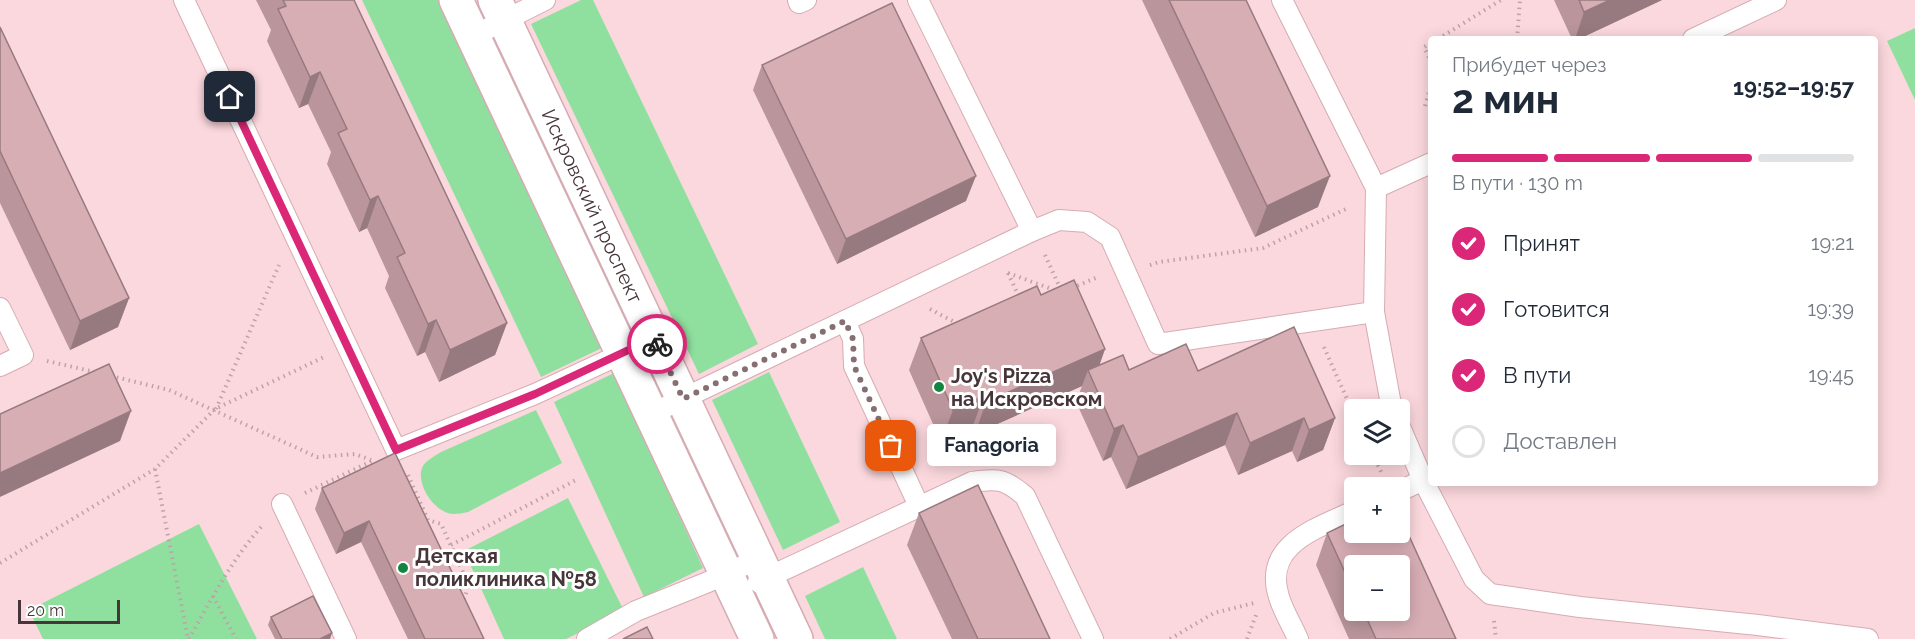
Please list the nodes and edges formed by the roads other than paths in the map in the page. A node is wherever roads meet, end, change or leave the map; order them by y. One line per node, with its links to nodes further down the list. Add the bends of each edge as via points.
1 (184, 0): 19 (lane, via 396,450 535,394)
2 (456, 0): 10 (street, Искровский проспект)
3 (545, 0): 9 (lane)
4 (798, 0): 5 (lane)
5 (806, 0)
6 (918, 0): 14 (lane)
7 (1282, 0): 13 (lane)
8 (1776, 0): 11 (lane)
9 (500, 11): 10 (lane); 18 (street, Искровский проспект)
10 (473, 36): 19 (street, Искровский проспект)
11 (1699, 36)
12 (1428, 163): 13 (lane)
13 (1376, 188): 16 (lane)
14 (1033, 231): 16 (lane, via 1059,220 1087,222 1110,237 1158,344); 17 (lane)
15 (0, 308): 20 (lane, via 23,355)
16 (1374, 312): 22 (lane)
17 (845, 321): 21 (lane); 28 (lane, via 853,339 854,366)
18 (654, 338): 19 (lane); 21 (street, Искровский проспект)
19 (622, 353): 23 (street, Искровский проспект)
20 (0, 366)
21 (683, 399): 23 (lane); 30 (street, Искровский проспект)
22 (1390, 399)
23 (651, 414): 31 (street, Искровский проспект)
24 (1410, 450): 25 (lane)
25 (1423, 480): 26 (lane); 38 (lane, via 1474,579 1490,594)
26 (1410, 486)
27 (282, 504): 32 (lane)
28 (919, 506): 30 (lane); 36 (lane, via 972,482 990,479 1009,483 1025,496)
29 (1344, 516): 37 (lane, via 1303,535 1285,550 1276,571 1270,599)
30 (762, 568): 31 (lane); 35 (street, Искровский проспект)
31 (731, 583): 33 (lane, via 636,612); 34 (street, Искровский проспект)
32 (346, 639)
33 (586, 639)
34 (757, 639)
35 (796, 639)
36 (1093, 639)
37 (1298, 639)
38 (1868, 639)

